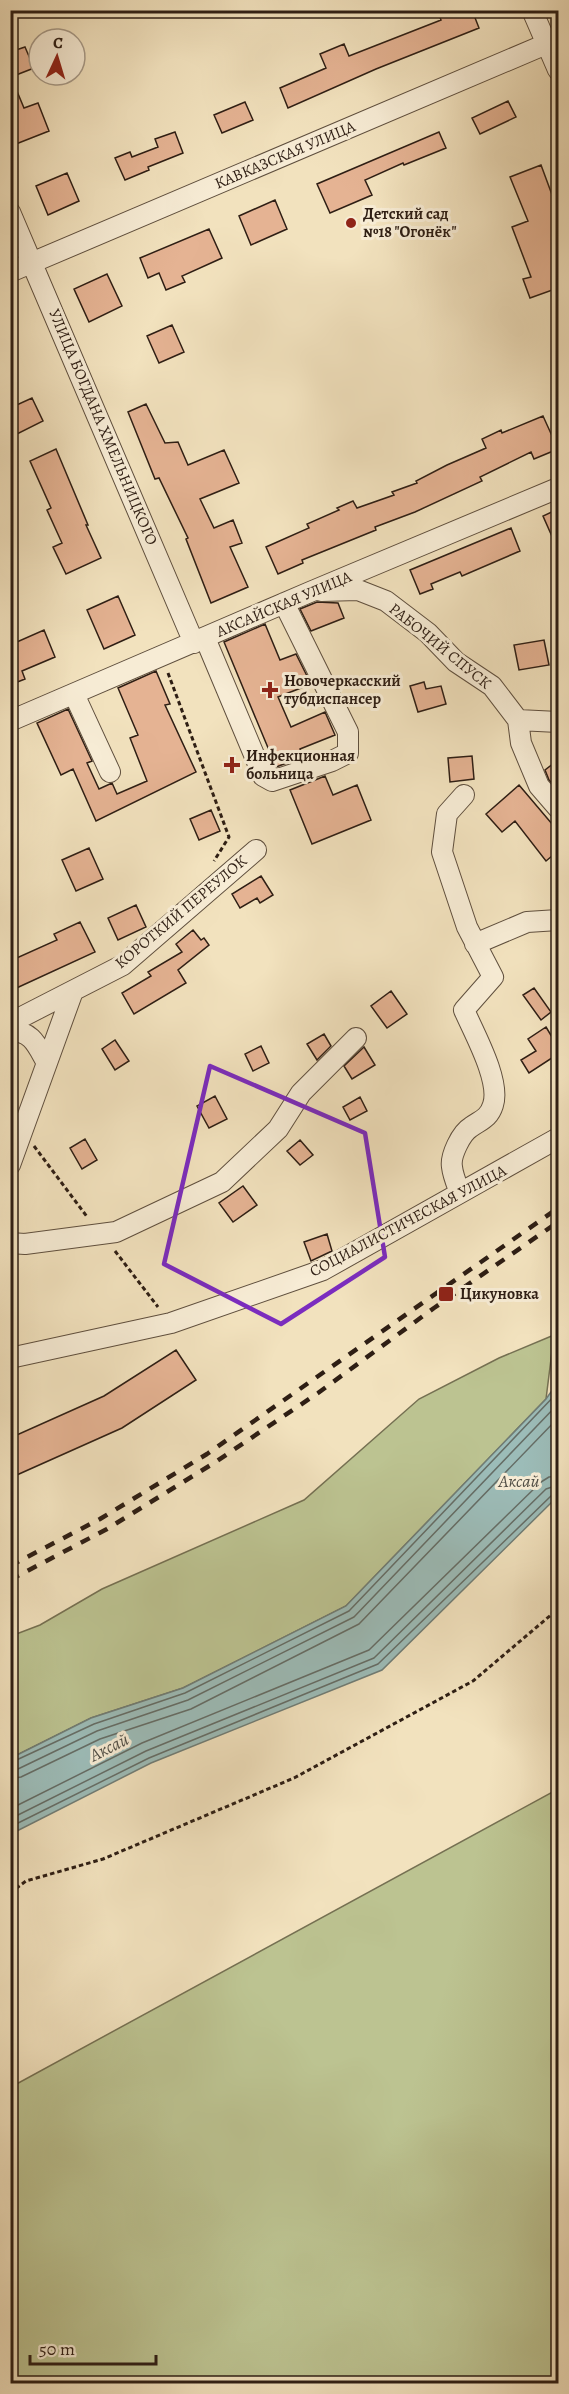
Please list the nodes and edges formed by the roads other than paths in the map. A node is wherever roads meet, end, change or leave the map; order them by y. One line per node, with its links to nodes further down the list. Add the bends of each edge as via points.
1 (532, 10): 2 (street)
2 (553, 41): 3 (street); 5 (street, КАВКАЗСКАЯ УЛИЦА)
3 (558, 70)
4 (10, 212): 5 (street, УЛИЦА БОГДАНА ХМЕЛЬНИЦКОГО)
5 (33, 262): 6 (street, КАВКАЗСКАЯ УЛИЦА); 10 (street, УЛИЦА БОГДАНА ХМЕЛЬНИЦКОГО)
6 (10, 272)
7 (558, 488): 8 (street, АКСАЙСКАЯ УЛИЦА)
8 (310, 592): 9 (street, АКСАЙСКАЯ УЛИЦА); 12 (street, РАБОЧИЙ СПУСК, via 358,590 386,601 428,633 456,662 492,686)
9 (284, 603): 10 (street, АКСАЙСКАЯ УЛИЦА); 10 (street, УЛИЦА БОГДАНА ХМЕЛЬНИЦКОГО, via 348,732 348,753 332,761 272,781 263,776)
10 (200, 640): 11 (street, АКСАЙСКАЯ УЛИЦА)
11 (74, 694): 13 (street, АКСАЙСКАЯ УЛИЦА); 15 (street)
12 (518, 720): 14 (street); 17 (street, via 521,743 538,786)
13 (10, 721)
14 (558, 722)
15 (110, 772)
16 (464, 795): 20 (street, via 447,814 442,852)
17 (558, 808)
18 (256, 850): 21 (street, КОРОТКИЙ ПЕРЕУЛОК, via 123,965)
19 (558, 920): 20 (street, via 526,922)
20 (475, 944): 28 (street, via 493,977 464,1010 493,1076 494,1104 487,1118 462,1134 451,1164)
21 (73, 991): 22 (street, КОРОТКИЙ ПЕРЕУЛОК); 25 (street)
22 (10, 1023)
23 (10, 1031): 25 (street, via 32,1036)
24 (356, 1038): 29 (street, via 301,1093 278,1129 222,1182 116,1232)
25 (47, 1064): 27 (street)
26 (558, 1138): 28 (street, СОЦИАЛИСТИЧЕСКАЯ УЛИЦА)
27 (10, 1165)
28 (460, 1193): 30 (street, СОЦИАЛИСТИЧЕСКАЯ УЛИЦА, via 323,1270 171,1323)
29 (10, 1243)
30 (10, 1358)

